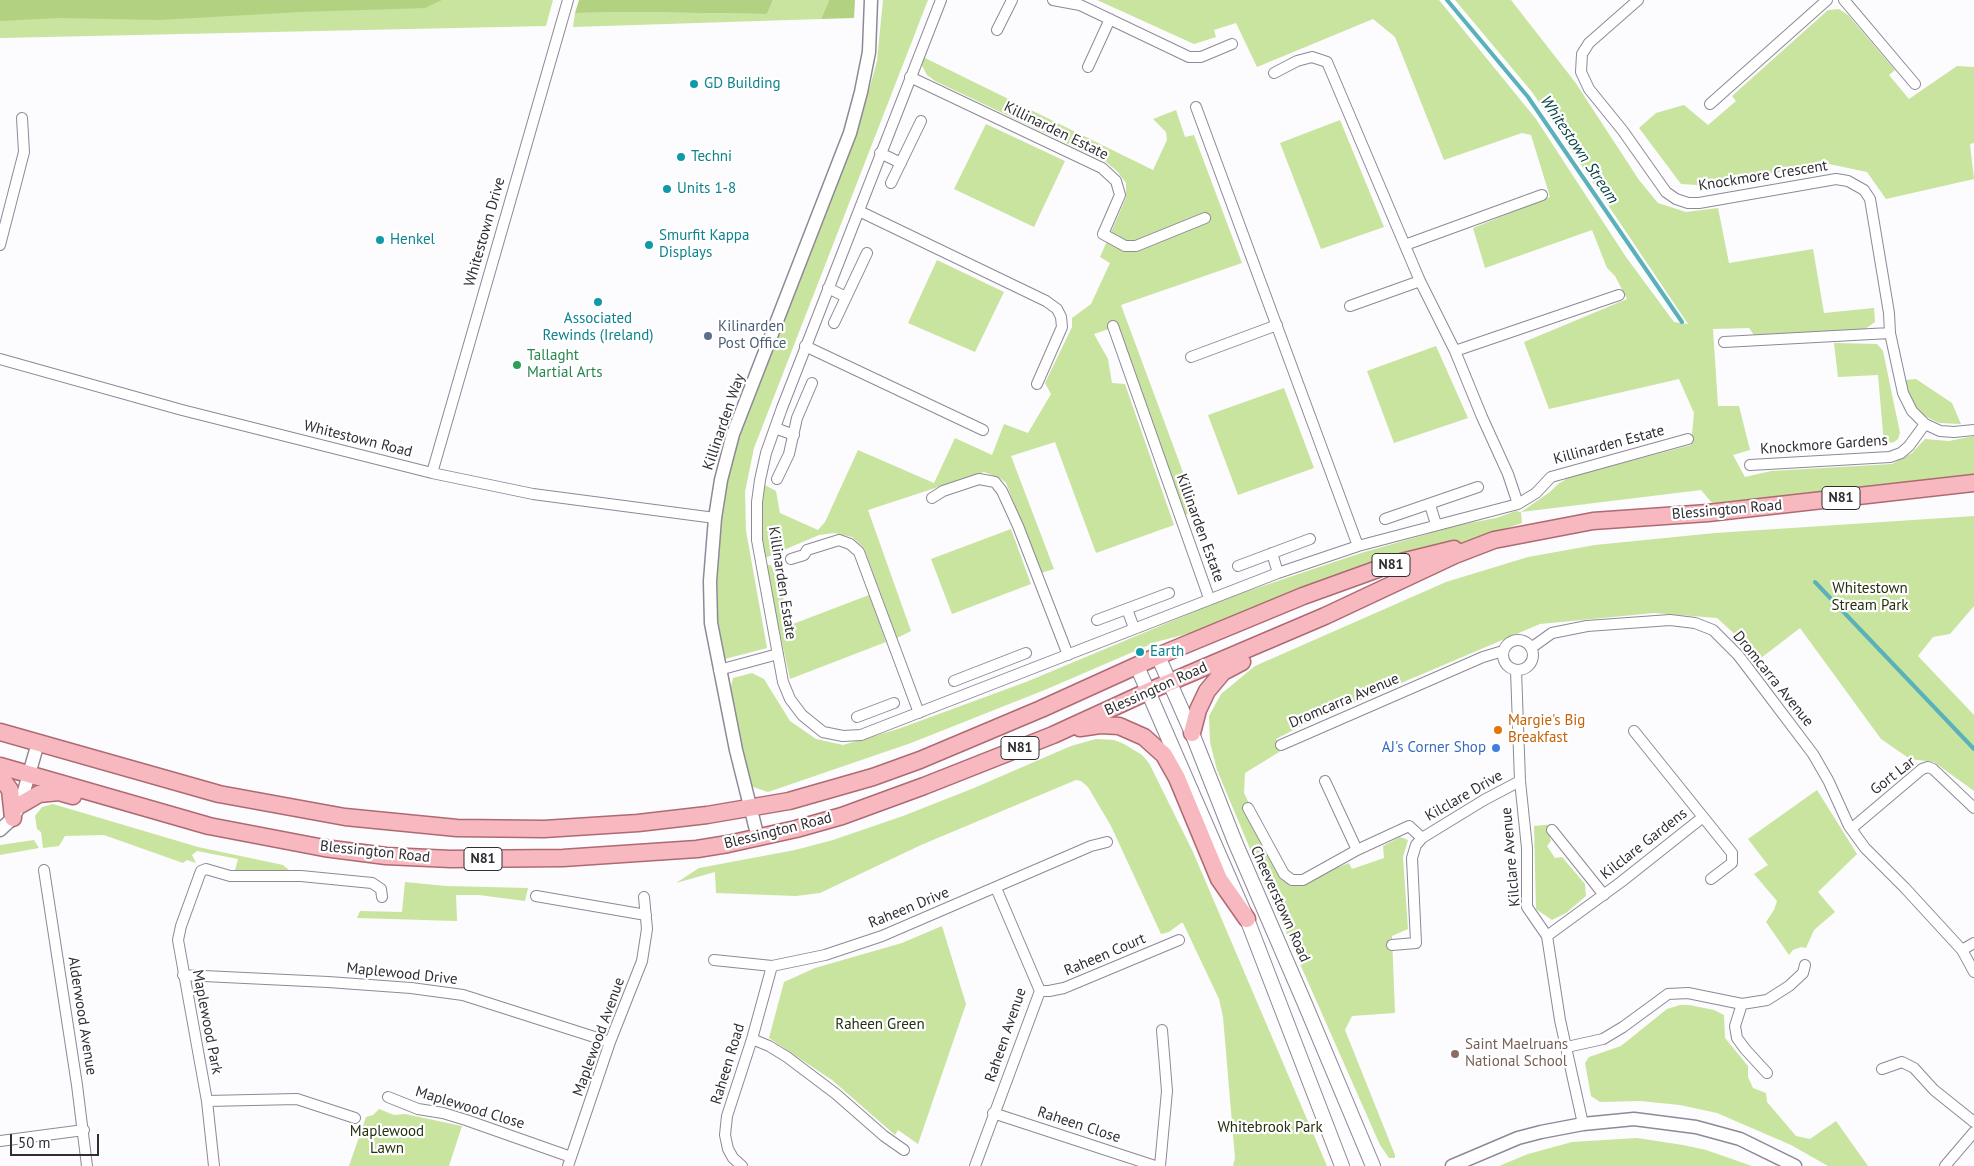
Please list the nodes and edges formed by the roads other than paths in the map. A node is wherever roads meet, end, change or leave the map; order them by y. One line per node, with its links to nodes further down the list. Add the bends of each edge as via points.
1 (568, 0): 52 (street, Whitestown Drive)
2 (871, 0): 59 (street, Killinarden Way, via 869,52 850,133 733,434)
3 (941, 0): 14 (street, Killinarden Estate)
4 (1012, 0): 10 (street)
5 (1053, 0): 9 (street, via 1080,5)
6 (1638, 0): 37 (street, Knockmore Crescent, via 1589,43 1580,64 1589,89 1666,192 1676,199 1699,203 1836,179 1848,181 1864,190 1870,199)
7 (1827, 0): 16 (street)
8 (1844, 0): 15 (street)
9 (1110, 19): 11 (street, via 1189,57 1201,57); 12 (street)
10 (997, 30)
11 (1232, 44)
12 (1088, 68)
13 (1274, 73): 27 (street, via 1312,57 1327,62)
14 (910, 77): 20 (street, Killinarden Estate); 25 (street, Killinarden Estate, via 1102,168 1116,181 1120,195 1103,234 1124,246 1136,246)
15 (1915, 84)
16 (1710, 104)
17 (1196, 107): 35 (street)
18 (22, 118): 26 (street, via 24,152)
19 (921, 121): 21 (street)
20 (880, 153): 21 (street); 24 (street, Killinarden Estate)
21 (901, 163): 22 (street)
22 (891, 183)
23 (1542, 195): 27 (street)
24 (859, 211): 30 (street, Killinarden Estate); 44 (street, via 1057,309 1062,327)
25 (1205, 218)
26 (0, 245)
27 (1406, 245): 29 (street)
28 (867, 253): 32 (street)
29 (1420, 281): 33 (street); 40 (street)
30 (828, 288): 32 (street); 39 (street, Killinarden Estate)
31 (1619, 295): 40 (street)
32 (846, 296): 34 (street)
33 (1350, 306)
34 (834, 323)
35 (1276, 325): 41 (street); 64 (street)
36 (1113, 326): 70 (street, Killinarden Estate)
37 (1890, 333): 38 (street); 45 (street, Knockmore Crescent, via 1905,398 1912,412)
38 (1724, 342)
39 (805, 346): 46 (street, Killinarden Estate); 47 (street)
40 (1455, 351): 57 (street)
41 (1191, 357)
42 (0, 359): 52 (street, Whitestown Road, via 182,410)
43 (812, 383): 49 (street, via 796,418)
44 (1037, 384)
45 (1925, 424): 48 (street, via 1954,432); 51 (street, Knockmore Gardens, via 1909,446 1890,457)
46 (775, 428): 49 (street); 78 (street, Killinarden Estate, via 760,480 757,540)
47 (983, 430)
48 (1974, 430)
49 (794, 435): 53 (street)
50 (1688, 439): 57 (street, Killinarden Estate, via 1551,477 1536,493)
51 (1750, 465)
52 (432, 473): 59 (street, Whitestown Road, via 533,494)
53 (777, 479)
54 (1974, 483): 63 (main road, Blessington Road / N81, via 1708,513 1593,521)
55 (1478, 487): 58 (street)
56 (932, 498): 79 (street, via 979,479 995,482 1018,526)
57 (1518, 504): 61 (street, Killinarden Estate)
58 (1430, 505): 60 (street); 61 (street)
59 (715, 518): 83 (street, Killinarden Way, via 710,581 711,623)
60 (1385, 519)
61 (1436, 524): 64 (street, Killinarden Estate)
62 (1310, 539): 65 (street, Killinarden Estate)
63 (1481, 544): 72 (main road, Blessington Road / N81); 80 (main road, Blessington Road / N81, via 1421,556 1348,578)
64 (1358, 546): 68 (street, Killinarden Estate)
65 (1272, 553): 67 (street, Killinarden Estate); 68 (street)
66 (791, 559): 90 (street, Killinarden Estate, via 839,540 859,552)
67 (1238, 566)
68 (1278, 573): 70 (street, Killinarden Estate)
69 (1170, 593): 71 (street)
70 (1209, 598): 74 (street, Killinarden Estate)
71 (1127, 609): 73 (street); 74 (street)
72 (1325, 616): 86 (main road, Blessington Road / N81); 95 (main road, via 1284,642 1223,672 1207,691)
73 (1096, 620)
74 (1134, 628): 79 (street, Killinarden Estate)
75 (1531, 648): 76 (street, via 1518,640 1509,643); 84 (street, via 1529,665); 109 (street, Dromcarra Avenue, via 1552,633 1586,626 1670,620 1713,630 1738,655 1813,754)
76 (1503, 651): 84 (street, via 1507,665); 97 (street, Dromcarra Avenue)
77 (1026, 653): 82 (street)
78 (778, 654): 83 (street, Killinarden Estate); 91 (street, Killinarden Estate, via 790,700 823,732 843,736)
79 (1068, 655): 87 (street, Killinarden Estate)
80 (1158, 656): 81 (main road, Blessington Road / N81); 86 (main road, Cheeverstown Road)
81 (1137, 666): 88 (main road); 103 (main road, Blessington Road / N81, via 920,760 789,801)
82 (987, 668): 85 (street); 87 (street)
83 (719, 670): 103 (street, Killinarden Way)
84 (1516, 670): 102 (street, Kilclare Avenue)
85 (954, 681)
86 (1169, 683): 88 (main road, Blessington Road / N81); 95 (main road, Cheeverstown Road)
87 (992, 685): 90 (street, Killinarden Estate)
88 (1148, 691): 92 (main road, Blessington Road / N81); 124 (main road)
89 (894, 703): 91 (street, via 862,715)
90 (919, 713): 91 (street, Killinarden Estate)
91 (874, 729)
92 (1063, 730): 112 (main road, Blessington Road / N81, via 842,816); 124 (main road, via 1119,726 1144,737 1164,755 1220,879)
93 (1634, 731): 107 (street, Kilclare Gardens)
94 (0, 732): 96 (main road, N81)
95 (1192, 733): 161 (main road, Cheeverstown Road)
96 (38, 743): 99 (street); 103 (main road, Blessington Road / N81, via 219,794 313,812 402,824 457,828 578,827 638,823)
97 (1281, 745)
98 (0, 766): 99 (main road, N81)
99 (29, 774): 106 (street); 108 (main road, Blessington Road / N81)
100 (0, 776): 106 (main road, via 10,790)
101 (1326, 781): 115 (street)
102 (1520, 781): 113 (street, Kilclare Drive); 125 (street, Kilclare Avenue, via 1527,848 1527,907)
103 (750, 808): 112 (street, Killinarden Way)
104 (1248, 808): 115 (street, Kilclare Drive, via 1284,874 1292,880 1303,880)
105 (1974, 808): 109 (street, Gort Lar, via 1928,767)
106 (16, 811): 108 (main road, via 39,794 59,792 165,822); 110 (street)
107 (1703, 817): 117 (street, Kilclare Gardens, via 1732,853 1732,863); 119 (street, Kilclare Gardens)
108 (209, 826): 112 (main road, Blessington Road / N81, via 324,848 386,856 451,859 621,856 696,849)
109 (1851, 829): 129 (street, Dromcarra Avenue)
110 (0, 830)
111 (1552, 830): 119 (street, Kilclare Gardens)
112 (758, 838)
113 (1422, 838): 115 (street, Kilclare Drive, via 1409,826); 128 (street, Kilclare Drive, via 1416,844 1412,858 1416,943)
114 (1107, 842): 118 (street, Raheen Drive)
115 (1357, 850)
116 (44, 870): 149 (street, Alderwood Avenue)
117 (1711, 879)
118 (996, 888): 132 (street, Raheen Drive, via 882,936 825,955); 135 (street, Raheen Avenue)
119 (1604, 895): 125 (street, Kilclare Gardens)
120 (536, 896): 123 (street)
121 (382, 897): 134 (street, Maplewood Park, via 381,889 372,883 301,876 230,876 206,869 195,886 178,936)
122 (644, 898): 123 (street, Maplewood Avenue)
123 (646, 915): 139 (street, Maplewood Avenue, via 642,961)
124 (1247, 918): 160 (main road)
125 (1547, 936): 140 (street, Kilclare Avenue, via 1560,1020)
126 (1179, 940): 135 (street, Raheen Court, via 1064,988)
127 (1974, 944): 129 (street)
128 (1392, 945)
129 (1962, 950): 133 (street, Dromcarra Avenue)
130 (714, 960): 132 (street, Raheen Drive)
131 (1805, 965): 136 (street, via 1803,973 1789,986 1767,1000)
132 (772, 966): 138 (street, Raheen Road)
133 (1974, 972)
134 (183, 975): 139 (street, Maplewood Drive, via 337,982 463,995); 144 (street, Maplewood Park)
135 (1040, 991): 145 (street, Raheen Avenue)
136 (1742, 1004): 140 (street, via 1688,993 1668,994 1603,1039); 142 (street, via 1735,1026 1737,1038)
137 (1162, 1030): 159 (street, via 1167,1091)
138 (752, 1039): 152 (street, via 787,1057); 156 (street, Raheen Road, via 725,1135 728,1149)
139 (610, 1042): 153 (street, Maplewood Avenue)
140 (1568, 1047): 148 (street, Kilclare Avenue)
141 (1882, 1069): 147 (street, via 1902,1062 1914,1068 1934,1090)
142 (1767, 1073)
143 (388, 1097): 153 (street, Maplewood Close, via 418,1109 466,1120)
144 (207, 1101): 146 (street, via 297,1099); 155 (street, Maplewood Park)
145 (993, 1113): 157 (street, Raheen Avenue); 158 (street, Raheen Close)
146 (355, 1118)
147 (1974, 1122)
148 (1583, 1124): 162 (street, via 1518,1138); 163 (street, via 1634,1119 1696,1127 1740,1139)
149 (84, 1130): 151 (street); 154 (street, Alderwood Avenue)
150 (1974, 1132): 164 (street)
151 (0, 1141)
152 (904, 1150)
153 (569, 1161)
154 (87, 1166)
155 (214, 1166)
156 (742, 1166)
157 (975, 1166)
158 (1155, 1166)
159 (1160, 1166)
160 (1342, 1166)
161 (1373, 1166)
162 (1452, 1166)
163 (1795, 1166)
164 (1946, 1166)

